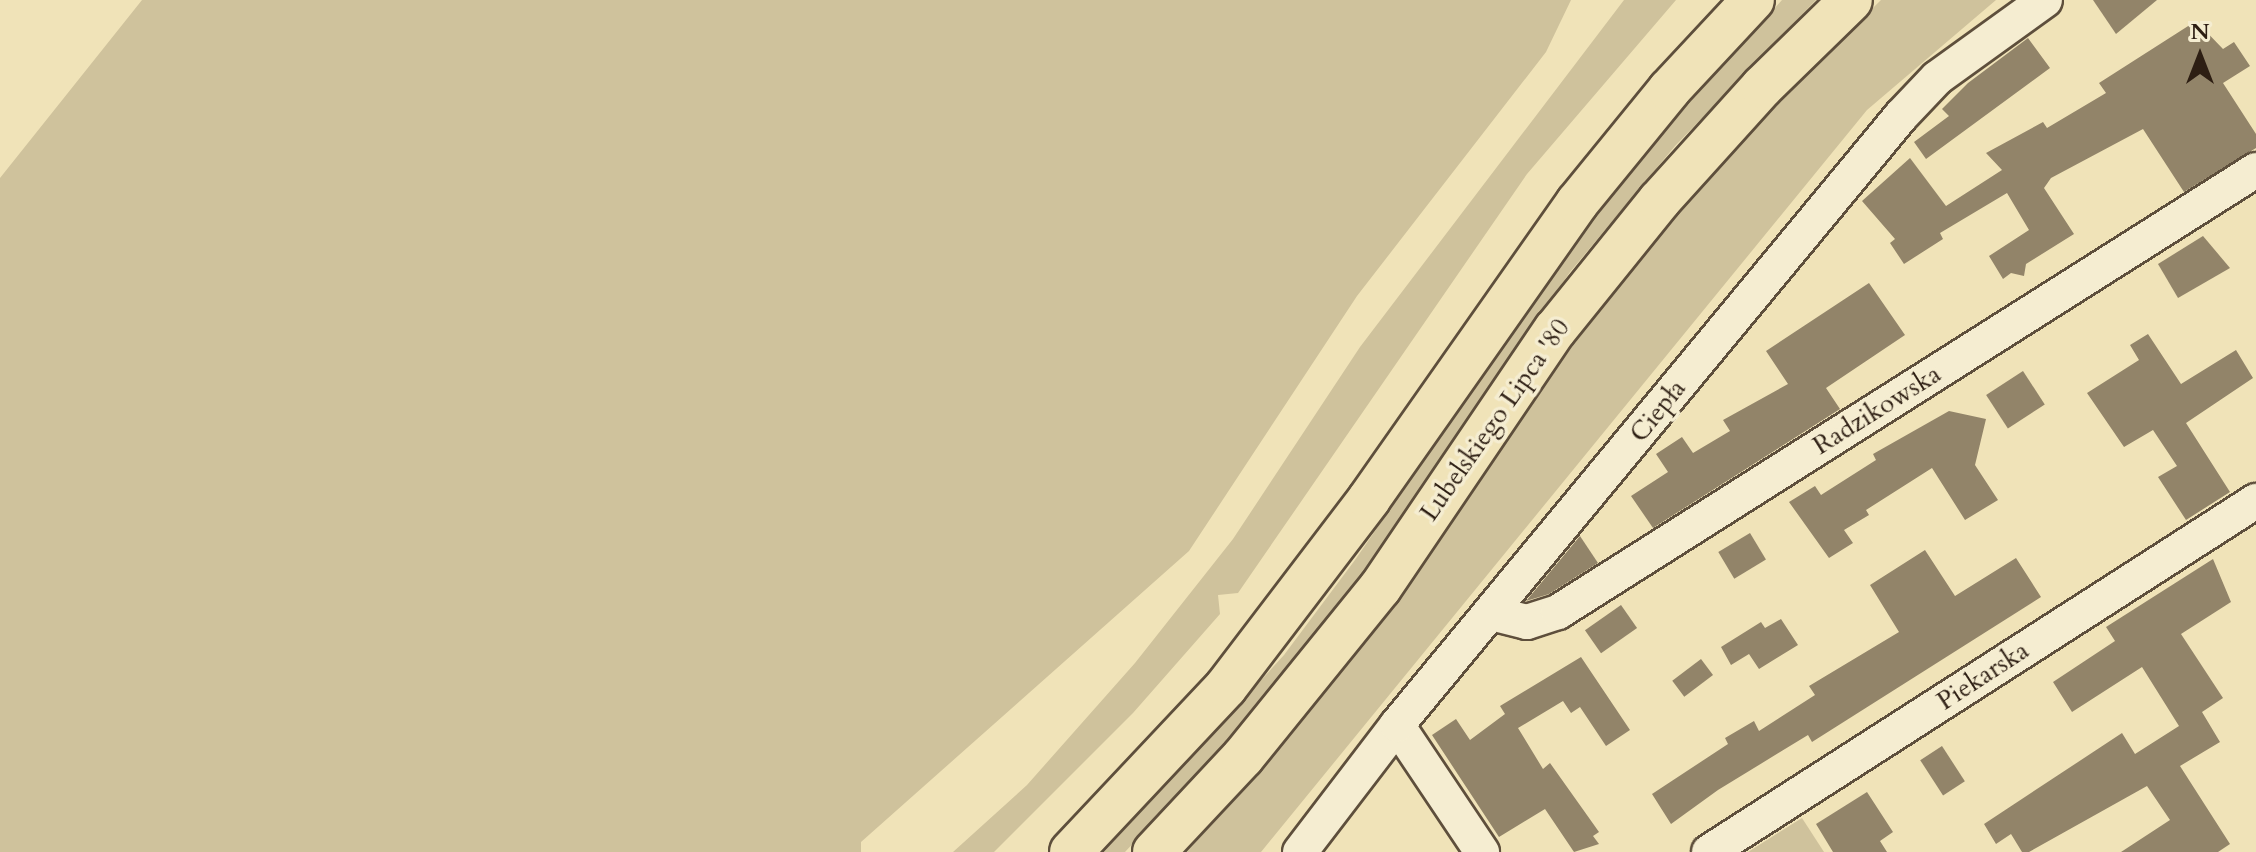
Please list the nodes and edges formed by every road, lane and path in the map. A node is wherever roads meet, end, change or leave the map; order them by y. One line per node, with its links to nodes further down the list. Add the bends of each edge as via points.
1 (1753, 0): 8 (main road, via 1669,90 1577,203 1369,499 1226,687)
2 (1851, 0): 9 (main road, Lubelskiego Lipca '80, via 1762,87 1659,201 1555,330 1361,613 1243,757)
3 (2045, 0): 6 (street, Ciepła, via 1937,78 1901,116)
4 (2256, 170): 6 (street, Radzikowska, via 1558,612 1527,622)
5 (2256, 501): 12 (street, Piekarska)
6 (1491, 613): 7 (street, Ciepła)
7 (1397, 725): 10 (street, Ciepła); 11 (street)
8 (1071, 852)
9 (1154, 852)
10 (1300, 852)
11 (1482, 852)
12 (1709, 852)

